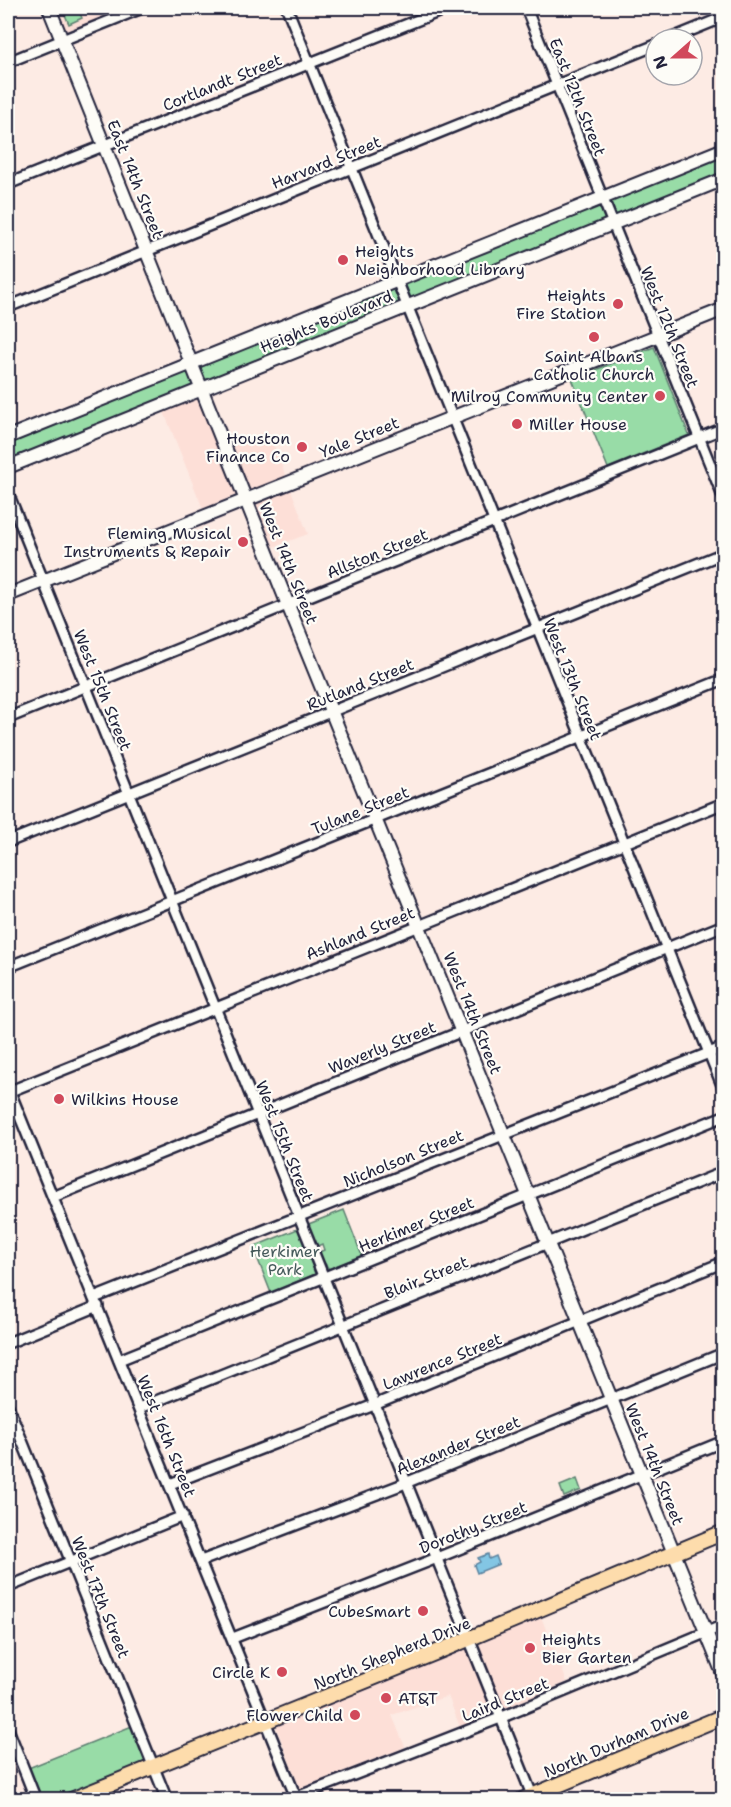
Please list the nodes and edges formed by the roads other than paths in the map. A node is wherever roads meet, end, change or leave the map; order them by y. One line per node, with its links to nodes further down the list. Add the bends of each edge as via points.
1 (49, 8): 8 (main road, East 14th Street)
2 (142, 8): 8 (street)
3 (286, 8): 11 (street, West 13th Street)
4 (448, 8): 11 (street, Cortlandt Street)
5 (526, 8): 12 (street, East 12th Street)
6 (723, 18): 7 (street)
7 (700, 27)
8 (62, 40): 10 (street); 13 (main road, East 14th Street)
9 (644, 50): 12 (street, Harvard Street)
10 (8, 62)
11 (309, 64): 13 (street, Cortlandt Street); 15 (street, West 13th Street)
12 (557, 85): 15 (street, Harvard Street); 18 (street, East 12th Street)
13 (104, 145): 17 (street, Cortlandt Street); 20 (main road, East 14th Street)
14 (723, 149): 18 (main road, Heights Boulevard)
15 (351, 168): 20 (street, Harvard Street); 21 (street, West 13th Street)
16 (723, 179): 19 (main road, Heights Boulevard)
17 (8, 184)
18 (603, 198): 19 (street, West 12th Street); 21 (main road, Heights Boulevard)
19 (613, 223): 23 (main road, Heights Boulevard); 25 (street, West 12th Street)
20 (147, 251): 22 (street, Harvard Street); 26 (main road, East 14th Street)
21 (396, 279): 23 (street, West 13th Street); 26 (main road, Heights Boulevard)
22 (8, 307)
23 (407, 307): 27 (main road, Heights Boulevard); 28 (street, West 13th Street)
24 (723, 309): 25 (main road, Yale Street)
25 (657, 336): 28 (main road, Yale Street); 31 (street, West 12th Street)
26 (192, 363): 27 (main road, West 14th Street); 30 (main road, Heights Boulevard)
27 (202, 388): 32 (main road, Heights Boulevard); 34 (main road, West 14th Street)
28 (452, 418): 34 (main road, Yale Street); 36 (street, West 13th Street)
29 (723, 428): 31 (street, Allston Street)
30 (8, 437)
31 (699, 438): 35 (street, West 12th Street); 36 (street, Allston Street)
32 (8, 467)
33 (8, 493): 38 (street, West 15th Street)
34 (247, 500): 38 (main road, Yale Street); 40 (main road, West 14th Street)
35 (723, 500)
36 (494, 522): 40 (street, Allston Street); 41 (street, West 13th Street)
37 (723, 554): 41 (street, Rutland Street)
38 (44, 580): 39 (main road, Yale Street); 43 (street, West 15th Street)
39 (8, 595)
40 (288, 605): 43 (street, Allston Street); 44 (main road, West 14th Street)
41 (537, 629): 44 (street, Rutland Street); 46 (street, West 13th Street)
42 (723, 679): 46 (street, Tulane Street)
43 (85, 687): 45 (street, Allston Street); 47 (street, West 15th Street)
44 (332, 712): 47 (street, Rutland Street); 49 (main road, West 14th Street)
45 (8, 718)
46 (580, 737): 49 (street, Tulane Street); 51 (street, West 13th Street)
47 (128, 794): 50 (street, Rutland Street); 52 (street, West 15th Street)
48 (723, 803): 51 (street, Ashland Street)
49 (376, 820): 52 (street, Tulane Street); 54 (main road, West 14th Street)
50 (8, 842)
51 (623, 844): 54 (street, Ashland Street); 55 (street, West 13th Street)
52 (172, 901): 56 (street, Tulane Street); 57 (street, West 15th Street)
53 (723, 925): 55 (street, Waverly Street)
54 (419, 926): 57 (street, Ashland Street); 58 (main road, West 14th Street)
55 (667, 948): 58 (street, Waverly Street); 60 (street, West 13th Street)
56 (8, 967)
57 (215, 1008): 61 (street, Ashland Street); 63 (street, West 15th Street)
58 (462, 1030): 63 (street, Waverly Street); 65 (main road, West 14th Street)
59 (723, 1047): 60 (street, Nicholson Street)
60 (708, 1054): 62 (street, West 13th Street); 65 (street, Nicholson Street)
61 (8, 1089): 68 (street, West 16th Street)
62 (723, 1090)
63 (258, 1113): 68 (street, Waverly Street); 69 (street, West 15th Street)
64 (723, 1116): 67 (street, Herkimer Street)
65 (504, 1134): 67 (main road, West 14th Street); 69 (street, Nicholson Street)
66 (723, 1172): 70 (street, Blair Street)
67 (528, 1194): 70 (main road, West 14th Street); 72 (street, Herkimer Street)
68 (53, 1197): 73 (street, West 16th Street)
69 (299, 1216): 72 (street, West 15th Street); 73 (street, Nicholson Street)
70 (549, 1243): 74 (main road, West 14th Street); 75 (street, Blair Street)
71 (723, 1262): 74 (street, Lawrence Street)
72 (324, 1277): 75 (street, West 15th Street); 78 (street, Herkimer Street)
73 (96, 1302): 76 (street, Nicholson Street); 78 (street, West 16th Street)
74 (580, 1322): 79 (main road, West 14th Street); 80 (street, Lawrence Street)
75 (343, 1327): 80 (street, West 15th Street); 82 (street, Blair Street)
76 (8, 1343)
77 (723, 1353): 79 (street, Alexander Street)
78 (119, 1360): 82 (street, West 16th Street)
79 (611, 1400): 84 (main road, West 14th Street); 85 (street, Alexander Street)
80 (374, 1405): 85 (street, West 15th Street); 86 (street, Lawrence Street)
81 (8, 1406): 91 (street, West 17th Street)
82 (139, 1408): 86 (street, West 16th Street)
83 (723, 1441): 84 (street, Dorothy Street)
84 (641, 1474): 89 (main road, West 14th Street); 90 (street, Dorothy Street)
85 (405, 1482): 90 (street, West 15th Street); 92 (street, Alexander Street)
86 (170, 1484): 87 (street, West 16th Street)
87 (183, 1516): 91 (street); 92 (street, West 16th Street)
88 (723, 1532): 89 (main road, North Shepherd Drive)
89 (674, 1552): 95 (main road, West 14th Street); 97 (main road, North Shepherd Drive)
90 (436, 1558): 96 (street, Dorothy Street); 97 (street, West 15th Street)
91 (70, 1561): 93 (street); 103 (street, West 17th Street)
92 (201, 1561): 96 (street, West 16th Street)
93 (8, 1587)
94 (723, 1625): 95 (street, Laird Street)
95 (705, 1632): 98 (main road, West 14th Street); 100 (street, Laird Street)
96 (233, 1638): 101 (street, West 16th Street)
97 (470, 1639): 100 (street, West 15th Street); 101 (main road, North Shepherd Drive)
98 (723, 1676)
99 (723, 1716): 105 (main road, North Durham Drive)
100 (500, 1718): 104 (street, Laird Street); 105 (street, West 15th Street)
101 (267, 1721): 103 (main road, North Shepherd Drive); 104 (street, West 16th Street)
102 (8, 1730): 106 (street)
103 (153, 1766): 107 (main road, North Shepherd Drive); 108 (street, West 17th Street)
104 (297, 1798)
105 (530, 1798)
106 (36, 1800)
107 (71, 1800)
108 (167, 1800)

